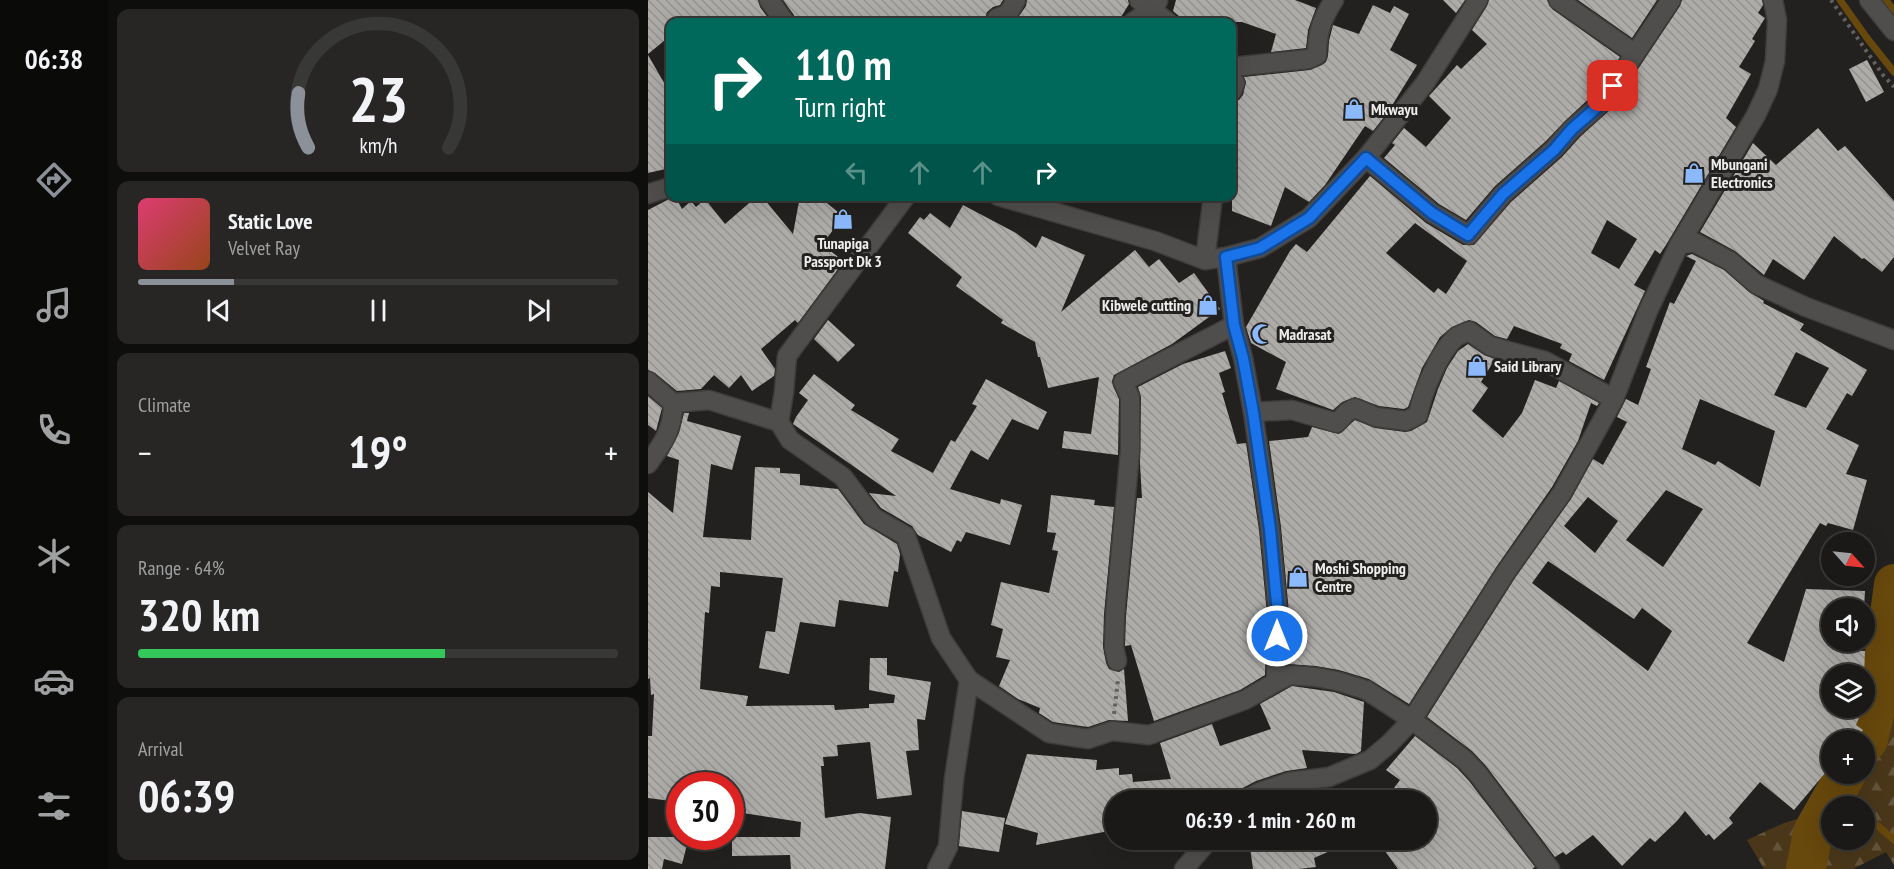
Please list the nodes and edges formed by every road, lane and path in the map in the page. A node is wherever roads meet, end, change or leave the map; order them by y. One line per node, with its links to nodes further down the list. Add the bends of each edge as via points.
1 (769, 0): 11 (street)
2 (1016, 0): 12 (street, via 1008,14)
3 (1334, 0): 17 (street, via 1317,36 1317,55)
4 (1479, 0): 19 (street, via 1425,83)
5 (1558, 0): 16 (street)
6 (1671, 0): 16 (street)
7 (1773, 0): 25 (street, via 1777,21 1775,61 1768,89)
8 (1831, 0): 18 (path)
9 (1869, 0): 15 (street)
10 (1150, 3): 13 (street); 14 (street)
11 (782, 18)
12 (998, 18)
13 (1137, 18)
14 (1164, 18)
15 (1894, 31)
16 (1634, 53): 19 (street, via 1603,102 1503,194 1468,235 1432,213)
17 (1236, 67)
18 (1894, 87)
19 (1366, 158): 26 (street, via 1309,218 1260,248)
20 (666, 188): 21 (street)
21 (648, 194)
22 (902, 201): 34 (street, via 787,356)
23 (1025, 201): 27 (street)
24 (1213, 201): 27 (street)
25 (1679, 245): 29 (street, via 1694,242 1730,261 1756,284); 31 (street)
26 (1226, 257): 27 (street); 28 (street)
27 (1205, 260)
28 (1234, 325): 33 (street); 36 (street, via 1123,382 1130,397 1130,451 1115,615)
29 (1894, 340)
30 (648, 381): 32 (street)
31 (1614, 399): 33 (street, via 1545,361 1490,346 1469,331 1456,337 1437,363 1418,415 1406,421 1376,417 1355,408 1337,423 1292,410); 39 (street, via 1562,494)
32 (673, 403): 34 (street, via 709,400); 35 (street, via 666,440)
33 (1253, 412): 38 (street, via 1278,614)
34 (779, 422): 37 (street, via 790,440 843,477 873,517 906,536 942,638)
35 (648, 464)
36 (1117, 661): 40 (path)
37 (969, 680): 40 (street, via 1049,734 1088,739); 43 (street, via 948,847)
38 (1276, 682): 39 (street, via 1290,675 1337,681 1366,690); 40 (street, via 1245,700 1149,735)
39 (1412, 720): 41 (street, via 1370,760 1329,777 1289,782); 45 (street, via 1478,774)
40 (1113, 731)
41 (1266, 790)
42 (1200, 850): 44 (street)
43 (937, 869)
44 (1184, 869)
45 (1550, 869)

